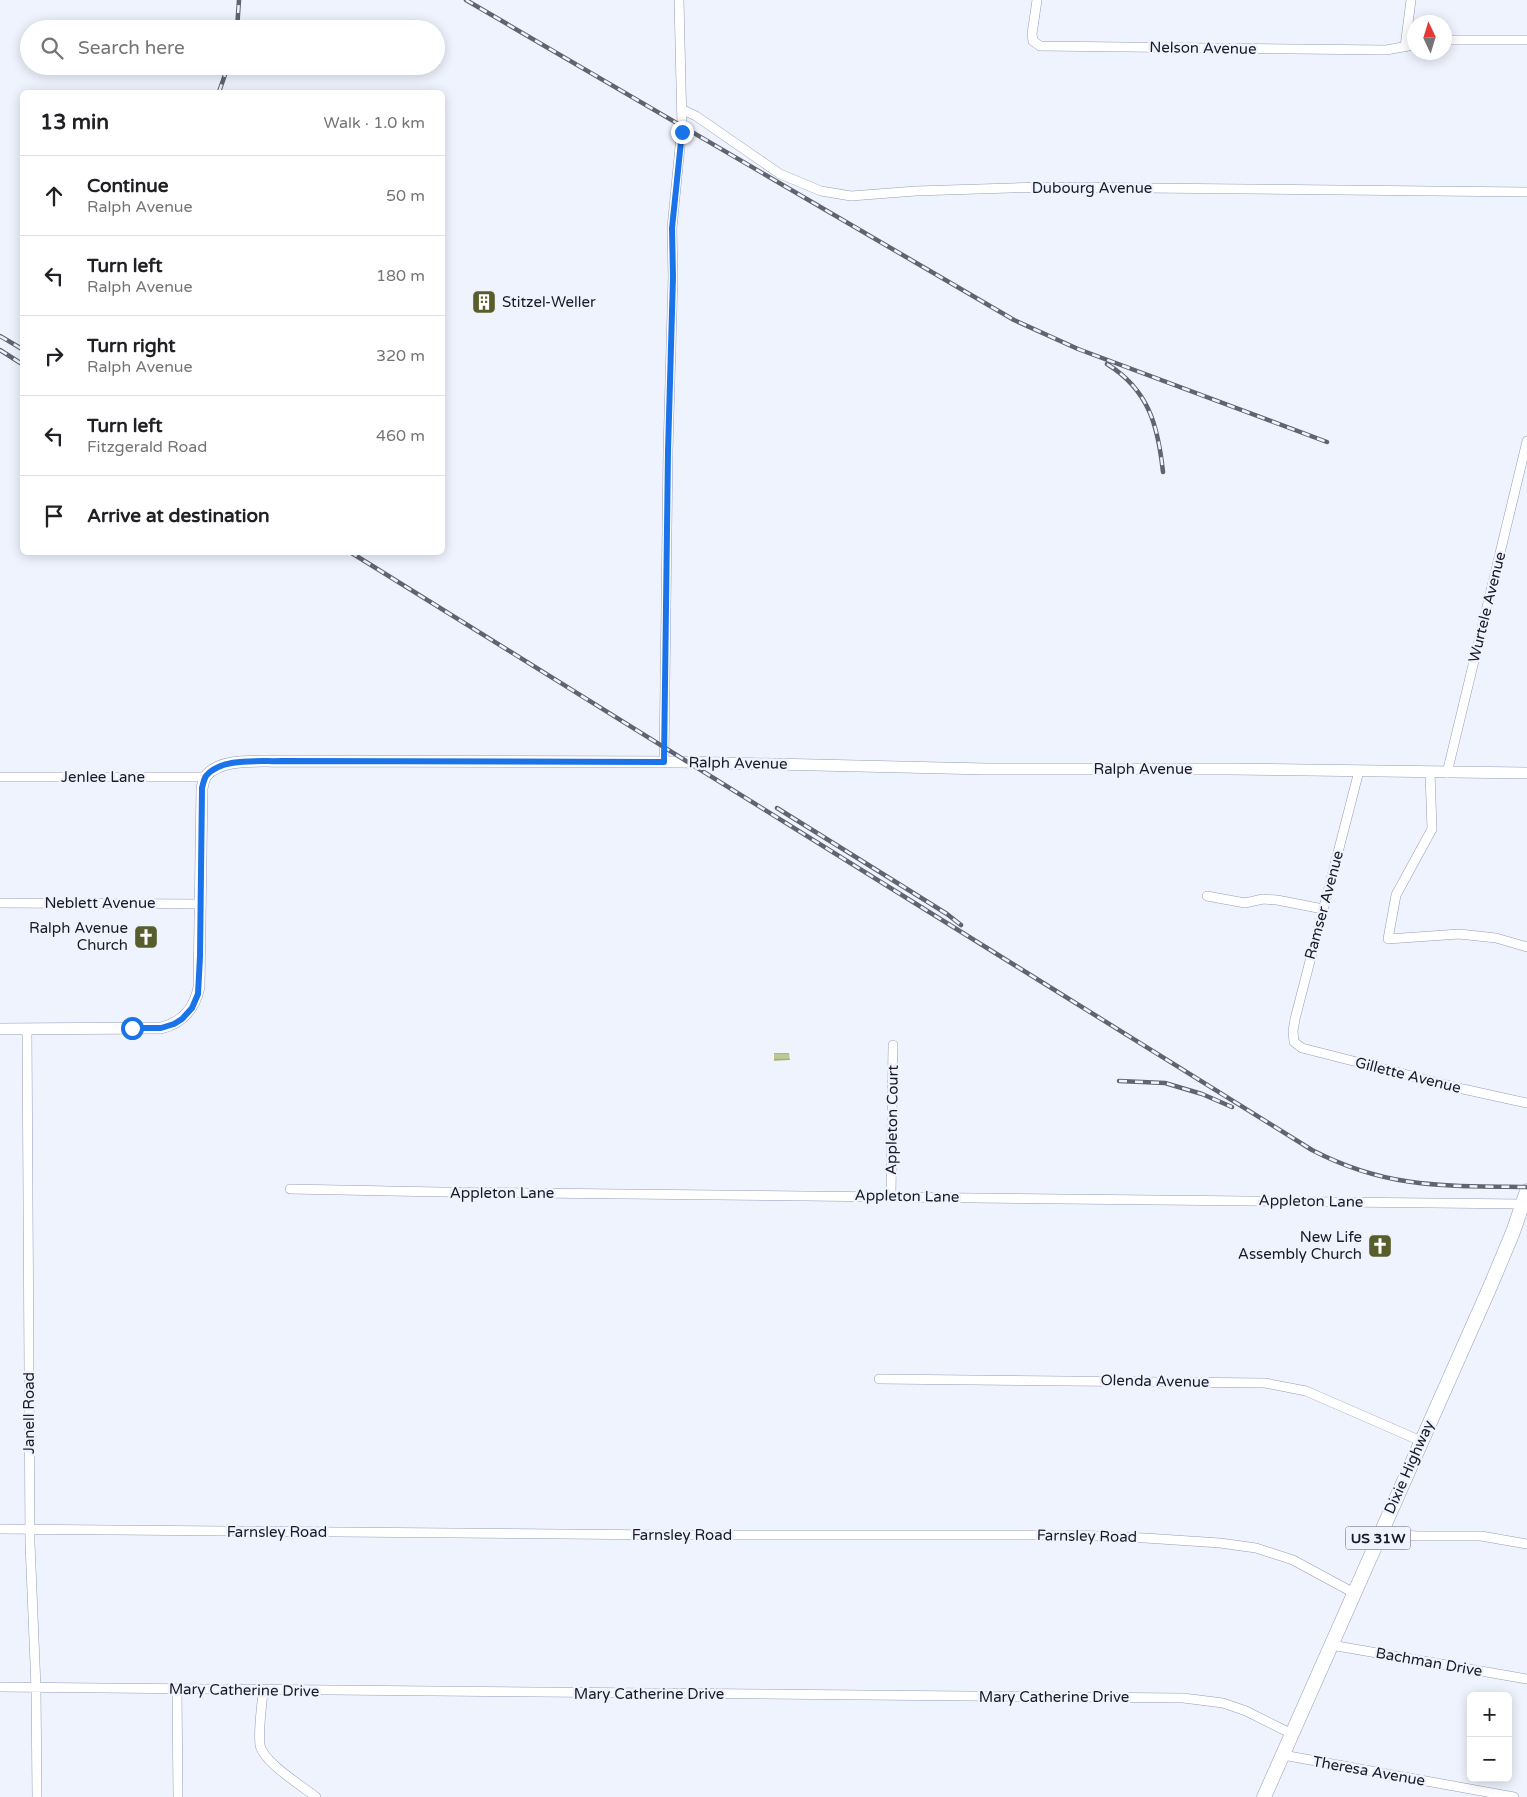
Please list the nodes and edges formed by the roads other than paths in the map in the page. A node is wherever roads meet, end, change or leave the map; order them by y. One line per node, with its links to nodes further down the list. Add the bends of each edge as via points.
1 (679, 0): 8 (street)
2 (1037, 0): 7 (street, Nelson Avenue, via 1032,34 1033,41 1040,46 1386,50)
3 (1411, 0): 4 (street)
4 (1411, 15)
5 (1452, 40): 6 (street)
6 (1527, 40)
7 (1407, 46)
8 (681, 109): 9 (street, Dubourg Avenue, via 780,174 838,194 861,196 924,190 1044,187); 13 (street, via 681,148 672,228)
9 (1527, 192)
10 (1527, 441): 11 (street, Wurtele Avenue)
11 (1517, 481): 12 (street); 16 (street, Wurtele Avenue)
12 (1527, 482)
13 (664, 762): 14 (street, Ralph Avenue); 19 (street, Ralph Avenue, via 238,762 225,764)
14 (1359, 771): 15 (street, Ralph Avenue); 23 (street, Ramser Avenue)
15 (1430, 773): 16 (street, Ralph Avenue); 24 (street, via 1432,829 1396,895 1388,939 1459,934 1496,938)
16 (1447, 773): 17 (street, Ralph Avenue)
17 (1527, 773)
18 (0, 777): 19 (street, Jenlee Lane)
19 (206, 777): 22 (street, via 202,796)
20 (1206, 896): 23 (street, via 1245,903 1277,900)
21 (0, 903): 22 (street, Neblett Avenue)
22 (201, 904): 26 (street, via 199,987 195,1001 182,1019 161,1028)
23 (1323, 909): 27 (street, Ramser Avenue, via 1295,1019)
24 (1527, 947)
25 (0, 1029): 26 (street)
26 (27, 1029): 36 (street, Janell Road)
27 (1293, 1039): 29 (street, Gillette Avenue, via 1302,1048)
28 (893, 1045): 31 (street, Appleton Court)
29 (1527, 1103)
30 (290, 1189): 31 (street, Appleton Lane)
31 (891, 1196): 32 (street, Appleton Lane)
32 (1525, 1198): 34 (main road, Dixie Highway / US 31W, via 1490,1287)
33 (879, 1379): 34 (street, Olenda Avenue, via 1265,1383 1306,1391)
34 (1421, 1441): 37 (main road, Dixie Highway / US 31W)
35 (0, 1529): 36 (street, Farnsley Road)
36 (30, 1529): 39 (street, Farnsley Road, via 1145,1538 1256,1548 1293,1560); 43 (street, Janell Road)
37 (1380, 1533): 38 (street, via 1481,1536); 39 (main road, Dixie Highway / US 31W)
38 (1527, 1544)
39 (1354, 1593): 40 (main road, Dixie Highway / US 31W)
40 (1331, 1645): 41 (street, Bachman Drive); 46 (main road, Dixie Highway / US 31W)
41 (1527, 1679)
42 (0, 1687): 43 (street, Mary Catherine Drive)
43 (36, 1688): 44 (street, Mary Catherine Drive); 48 (street, Janell Road)
44 (177, 1689): 45 (street, Mary Catherine Drive); 49 (street)
45 (263, 1690): 46 (street, Mary Catherine Drive, via 1183,1698 1209,1700 1238,1708); 50 (street, via 262,1751)
46 (1292, 1734): 47 (main road, Dixie Highway / US 31W)
47 (1283, 1755): 51 (main road, Dixie Highway / US 31W); 52 (street, Theresa Avenue)
48 (38, 1797)
49 (178, 1797)
50 (316, 1797)
51 (1264, 1797)
52 (1514, 1797)

